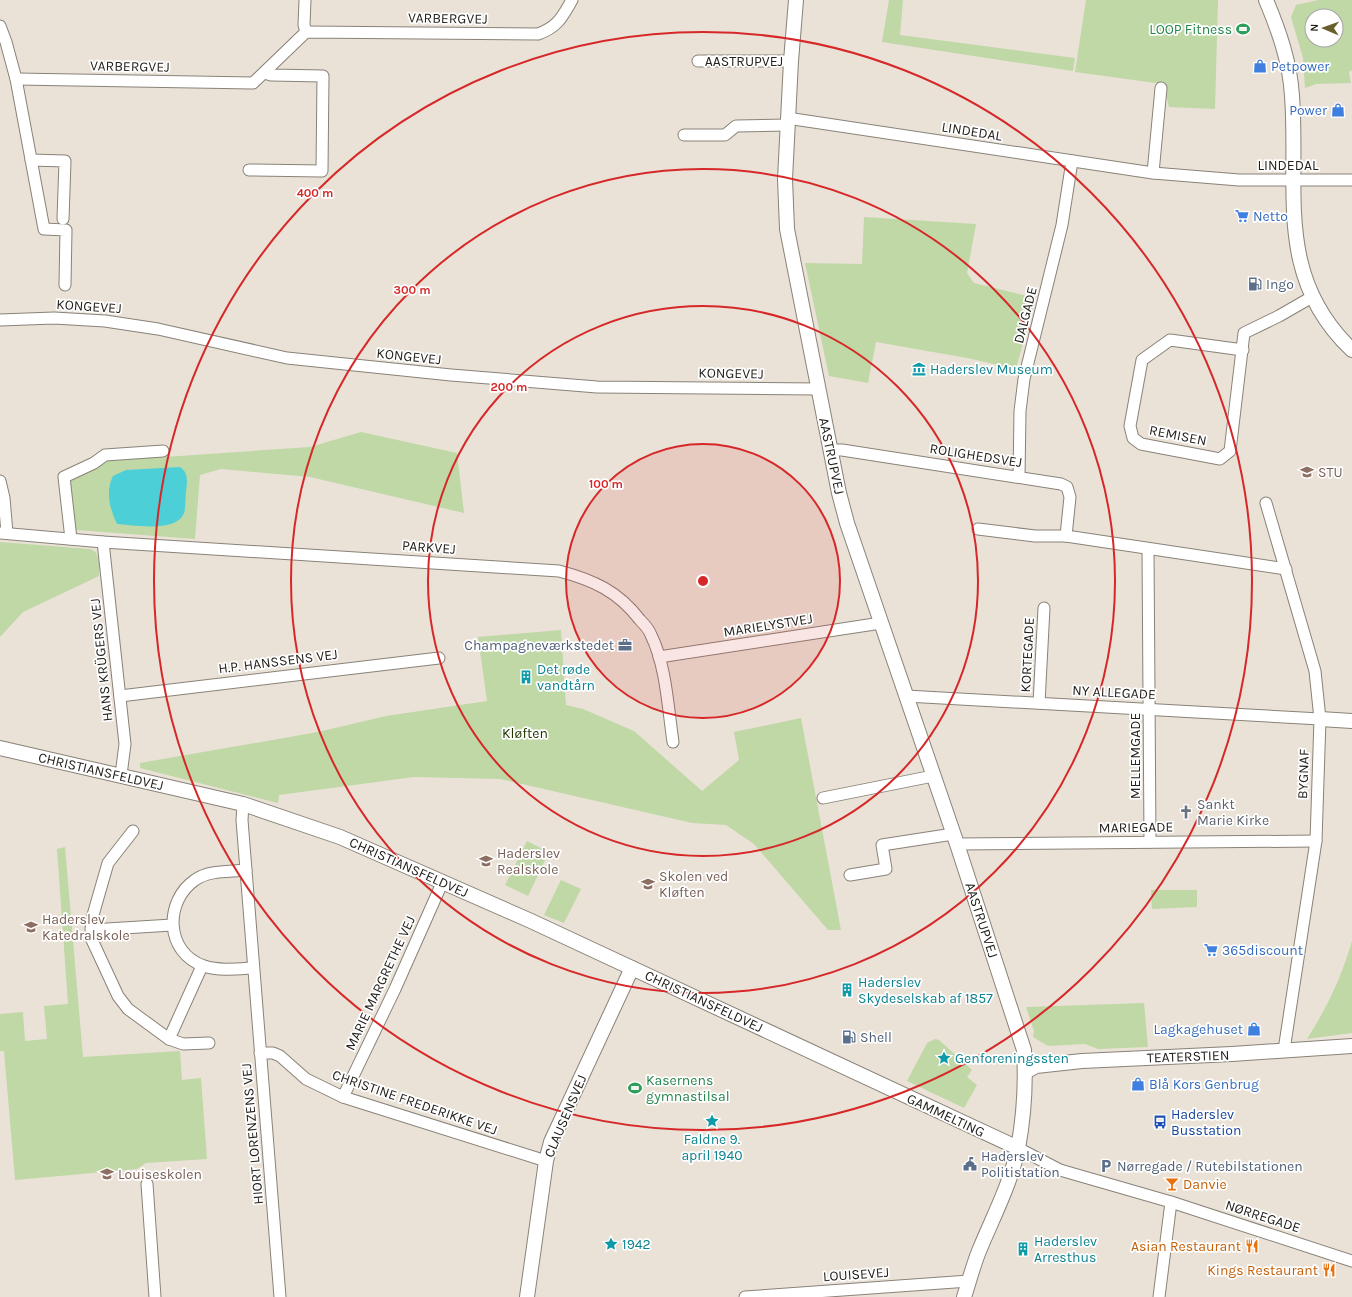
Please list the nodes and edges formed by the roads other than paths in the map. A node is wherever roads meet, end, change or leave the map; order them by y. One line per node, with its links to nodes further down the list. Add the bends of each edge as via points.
1 (305, 0): 6 (street)
2 (572, 0): 6 (street, VARBERGVEJ, via 550,30 538,34)
3 (796, 0): 8 (street, AASTRUPVEJ)
4 (1266, 0): 18 (street, via 1279,31 1288,64 1292,95)
5 (0, 26): 10 (street)
6 (306, 32): 9 (street, VARBERGVEJ)
7 (698, 61): 8 (street, AASTRUPVEJ)
8 (791, 61): 12 (street, AASTRUPVEJ)
9 (264, 73): 10 (street, VARBERGVEJ, via 253,83); 16 (street, via 323,76 322,171)
10 (16, 79): 14 (street)
11 (1162, 88): 17 (street)
12 (787, 122): 13 (street, via 736,126 725,135); 15 (street, LINDEDAL); 26 (street, AASTRUPVEJ, via 784,179 787,229)
13 (684, 135)
14 (31, 160): 20 (street, via 65,161); 21 (street, via 44,229 66,230)
15 (1072, 161): 17 (street, LINDEDAL); 29 (street, DALGADE, via 1062,225 1024,378 1020,411)
16 (249, 170)
17 (1153, 173): 18 (street, LINDEDAL, via 1233,180)
18 (1292, 180): 19 (street, LINDEDAL); 22 (street, via 1296,244)
19 (1352, 180)
20 (64, 219)
21 (65, 285)
22 (1312, 297): 24 (street, REMISEN, via 1244,333); 25 (street, via 1334,330)
23 (0, 320): 26 (street, KONGEVEJ, via 54,318 105,321 158,329 287,358 451,375 597,387)
24 (1242, 350): 24 (street, REMISEN, via 1230,451 1220,459 1141,444 1133,438 1130,426 1142,360 1170,340)
25 (1352, 350)
26 (818, 389): 27 (street, AASTRUPVEJ)
27 (830, 450): 29 (street, ROLIGHEDSVEJ); 40 (street, AASTRUPVEJ, via 847,523)
28 (163, 451): 35 (street, via 105,455 64,477)
29 (1019, 477): 34 (street, ROLIGHEDSVEJ, via 1061,484 1067,488 1070,497)
30 (0, 481): 33 (street, via 4,498)
31 (1266, 503): 38 (street, BYGNAF)
32 (978, 529): 34 (street, via 1034,536)
33 (4, 533): 35 (street, PARKVEJ)
34 (1066, 536): 37 (street)
35 (71, 539): 36 (street, PARKVEJ)
36 (103, 542): 41 (street, PARKVEJ, via 559,570 581,576 609,589 632,609 651,634); 43 (street, HANS KRÜGERS VEJ)
37 (1148, 549): 38 (street); 46 (street, MELLEMGADE)
38 (1286, 569): 47 (street, BYGNAF, via 1315,671)
39 (1044, 608): 45 (street, KORTEGADE)
40 (881, 623): 41 (street, MARIELYSTVEJ); 44 (street, AASTRUPVEJ)
41 (659, 657): 49 (street, PARKVEJ)
42 (439, 658): 43 (street, H.P. HANSSENS VEJ)
43 (120, 696): 51 (street, HANS KRÜGERS VEJ, via 124,744)
44 (906, 696): 45 (street, NY ALLEGADE); 52 (street, AASTRUPVEJ)
45 (1039, 703): 46 (street, NY ALLEGADE)
46 (1149, 710): 47 (street, NY ALLEGADE); 58 (street, MELLEMGADE)
47 (1320, 719): 48 (street); 57 (street, BYGNAF)
48 (1352, 721)
49 (673, 742)
50 (0, 748): 51 (street, CHRISTIANSFELDVEJ)
51 (121, 775): 54 (street, CHRISTIANSFELDVEJ)
52 (933, 776): 53 (street); 56 (street, AASTRUPVEJ)
53 (824, 798)
54 (243, 804): 59 (street, HIORT LORENZENS VEJ); 61 (street, CHRISTIANSFELDVEJ, via 340,837)
55 (133, 831): 63 (street, via 108,863)
56 (955, 839): 58 (street, MARIEGADE); 60 (street, via 882,845 886,868); 73 (street, AASTRUPVEJ, via 1024,1050)
57 (1316, 841): 58 (street, MARIEGADE); 71 (street, BYGNAF)
58 (1150, 842)
59 (246, 870): 62 (street, via 209,873 185,887 178,897); 65 (street, HIORT LORENZENS VEJ)
60 (850, 875)
61 (444, 881): 66 (street, CHRISTIANSFELDVEJ); 74 (street, MARIE MARGRETHE VEJ)
62 (172, 925): 63 (street); 64 (street, via 175,938 184,953)
63 (91, 930): 67 (street, via 92,940 123,1003)
64 (202, 966): 65 (street, via 214,969); 67 (street)
65 (252, 968): 72 (street, HIORT LORENZENS VEJ)
66 (632, 968): 69 (street, CHRISTIANSFELDVEJ); 76 (street, CLAUSENSVEJ, via 551,1142)
67 (169, 1039): 68 (street, via 183,1044)
68 (209, 1043)
69 (798, 1044): 75 (street, GAMMELTING, via 896,1093)
70 (1352, 1046): 71 (street, TEATERSTIEN)
71 (1284, 1050): 73 (street, TEATERSTIEN, via 1082,1061 1036,1066)
72 (260, 1053): 74 (street, CHRISTINE FREDERIKKE VEJ, via 273,1052 306,1079); 83 (street, HIORT LORENZENS VEJ)
73 (1025, 1072): 75 (street, AASTRUPVEJ)
74 (343, 1097): 76 (street, CHRISTINE FREDERIKKE VEJ)
75 (1018, 1148): 77 (street, GAMMELTING, via 1060,1170); 81 (street, AASTRUPVEJ)
76 (546, 1161): 84 (street, CLAUSENSVEJ)
77 (1096, 1181): 79 (street, NØRREGADE)
78 (147, 1184): 82 (street)
79 (1171, 1202): 80 (street, NØRREGADE); 87 (street)
80 (1352, 1261)
81 (969, 1281): 85 (street, LOUISEVEJ); 86 (street, AASTRUPVEJ)
82 (155, 1297)
83 (280, 1297)
84 (527, 1297)
85 (745, 1297)
86 (964, 1297)
87 (1159, 1297)

